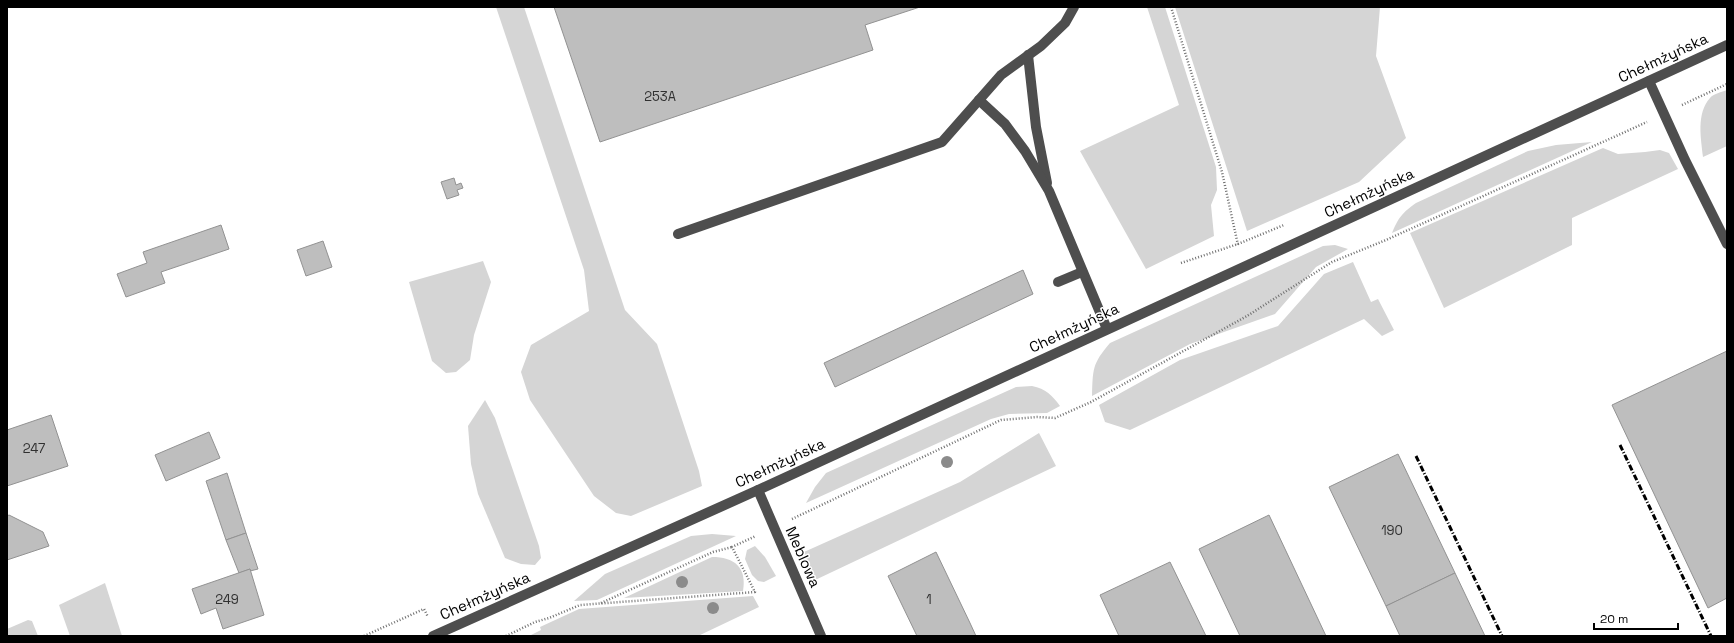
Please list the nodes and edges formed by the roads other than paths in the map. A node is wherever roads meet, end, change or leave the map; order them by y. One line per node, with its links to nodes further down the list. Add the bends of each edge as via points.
1 (1074, 7): 3 (street, via 1065,23)
2 (1727, 45): 4 (street, Chełmżyńska)
3 (1028, 55): 5 (street, via 1001,75); 6 (street, via 1036,126)
4 (1649, 81): 8 (street); 11 (street, Chełmżyńska)
5 (979, 100): 6 (street, via 1005,124); 7 (street, via 942,142)
6 (1049, 191): 9 (street)
7 (678, 234)
8 (1727, 244)
9 (1082, 272): 10 (street); 11 (street)
10 (1058, 282)
11 (1107, 329): 12 (street, Chełmżyńska)
12 (758, 490): 13 (street, Chełmżyńska); 14 (street, Meblowa)
13 (434, 635)
14 (821, 636)

